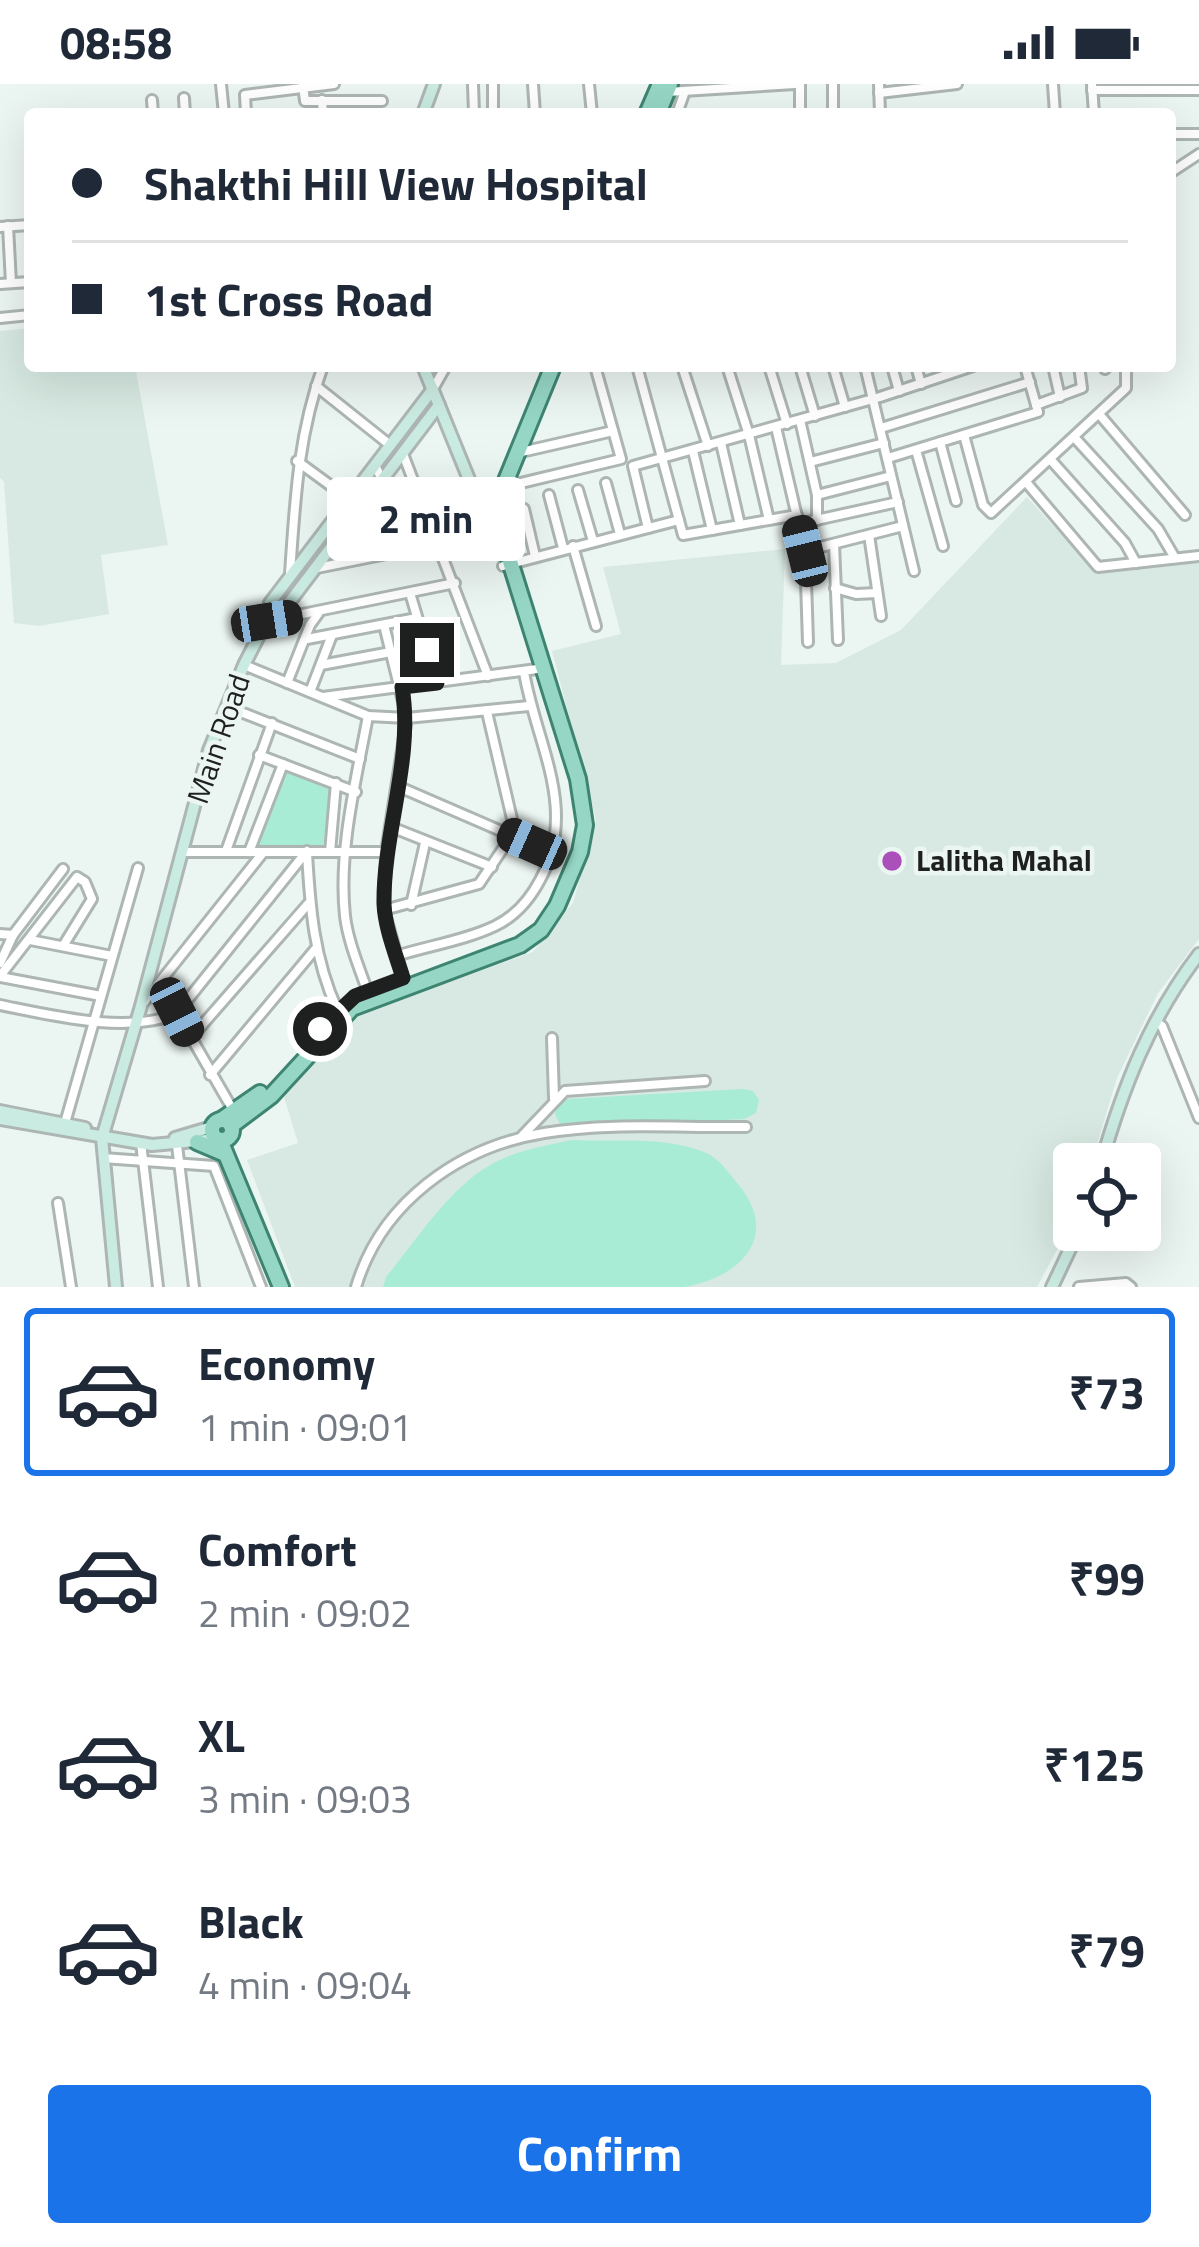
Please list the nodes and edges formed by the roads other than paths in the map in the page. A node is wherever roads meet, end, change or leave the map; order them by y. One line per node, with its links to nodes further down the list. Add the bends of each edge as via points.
1 (334, 84): 5 (street)
2 (797, 84): 4 (street)
3 (957, 84): 8 (street)
4 (769, 85): 7 (street); 14 (street)
5 (303, 86): 12 (street, via 305,101); 17 (street, via 245,95)
6 (1092, 87): 9 (street)
7 (670, 88)
8 (879, 88)
9 (1199, 90)
10 (184, 98): 16 (street)
11 (152, 100): 15 (street)
12 (322, 100): 13 (street); 18 (street)
13 (382, 101)
14 (770, 101)
15 (153, 108)
16 (185, 108)
17 (246, 108)
18 (323, 108)
19 (4, 226): 21 (street)
20 (24, 282): 21 (street)
21 (11, 283): 22 (street)
22 (0, 284)
23 (321, 372): 45 (street)
24 (426, 372): 46 (street)
25 (443, 372): 46 (street)
26 (547, 372): 70 (main road)
27 (547, 372): 83 (main road)
28 (597, 372): 58 (street)
29 (639, 372): 73 (street)
30 (684, 372): 66 (street)
31 (729, 372): 59 (street)
32 (770, 372): 56 (street)
33 (802, 372): 54 (street)
34 (835, 372): 52 (street)
35 (867, 372): 49 (street)
36 (894, 372): 47 (street)
37 (918, 372): 44 (street)
38 (941, 372): 44 (street)
39 (1027, 372): 43 (street)
40 (1054, 372): 48 (street)
41 (1079, 372): 48 (street, via 1082,388)
42 (1126, 372): 53 (street, via 1126,388)
43 (1030, 382): 51 (street); 57 (street)
44 (921, 383): 47 (street)
45 (316, 386): 65 (street); 75 (street)
46 (433, 389): 50 (street); 65 (street, Main Road)
47 (899, 391): 49 (street)
48 (1060, 398): 51 (street)
49 (874, 399): 52 (street); 57 (street)
50 (439, 405): 69 (street); 94 (street, via 478,502)
51 (1036, 405): 60 (street, via 1038,412)
52 (845, 407): 54 (street)
53 (1099, 414): 61 (street); 92 (street)
54 (815, 416): 55 (street)
55 (800, 420): 56 (street); 76 (street)
56 (781, 425): 59 (street); 97 (street)
57 (881, 428): 64 (street)
58 (613, 431): 70 (street); 72 (street)
59 (749, 435): 63 (street); 96 (street)
60 (964, 435): 62 (street); 81 (street, via 985,510 995,511)
61 (1074, 437): 74 (street); 115 (street)
62 (940, 442): 67 (street); 88 (street)
63 (721, 443): 66 (street); 99 (street)
64 (884, 443): 71 (street); 76 (street)
65 (390, 445): 77 (street, Main Road)
66 (708, 446): 68 (street)
67 (916, 450): 71 (street); 110 (street)
68 (693, 451): 73 (street); 102 (street)
69 (402, 453): 80 (street); 90 (street)
70 (517, 453): 83 (main road)
71 (888, 458): 79 (street)
72 (621, 459): 78 (street); 83 (street)
73 (662, 459): 78 (street); 95 (street)
74 (1050, 459): 81 (street); 116 (street)
75 (297, 461): 87 (street); 120 (street)
76 (810, 461): 86 (street)
77 (375, 465): 80 (street); 87 (street, Main Road)
78 (633, 466): 101 (street)
79 (892, 476): 86 (street); 89 (street)
80 (382, 479): 93 (street); 106 (street)
81 (1026, 482): 116 (street, via 1098,567)
82 (606, 483): 104 (street)
83 (500, 488): 94 (main road)
84 (578, 490): 107 (street)
85 (549, 494): 111 (street)
86 (817, 495): 98 (street)
87 (349, 499): 120 (street, Main Road)
88 (956, 501)
89 (898, 502): 98 (street); 100 (street)
90 (423, 508): 93 (street); 108 (street)
91 (524, 509): 113 (street)
92 (1185, 515)
93 (399, 516): 106 (street)
94 (494, 516): 103 (main road); 117 (main road)
95 (679, 520): 101 (street); 102 (street, via 683,536)
96 (769, 520): 97 (street); 99 (street)
97 (798, 520): 98 (street); 112 (street)
98 (818, 520)
99 (740, 525): 102 (street)
100 (903, 526): 105 (street); 119 (street)
101 (648, 527): 104 (street)
102 (712, 530)
103 (492, 532): 108 (street); 117 (main road)
104 (620, 534): 107 (street)
105 (869, 535): 109 (street); 124 (street)
106 (338, 537): 118 (street)
107 (593, 541): 111 (street)
108 (439, 544): 118 (street); 121 (street)
109 (834, 544): 112 (street); 122 (street)
110 (943, 546)
111 (568, 547): 113 (street); 130 (street)
112 (805, 551): 134 (street)
113 (536, 556): 117 (street)
114 (1199, 556): 115 (street)
115 (1175, 558): 116 (street)
116 (1136, 563)
117 (507, 565): 138 (main road); 195 (main road, via 578,778 580,852 557,906 526,942 373,998)
118 (315, 568): 127 (street)
119 (914, 571)
120 (290, 574): 127 (street, Main Road)
121 (455, 584): 123 (street); 139 (street)
122 (835, 588): 124 (street); 133 (street)
123 (410, 593): 125 (street); 128 (street)
124 (877, 593): 126 (street)
125 (318, 614): 127 (street); 132 (street)
126 (881, 616)
127 (269, 618): 136 (street, Main Road)
128 (417, 618): 129 (street); 141 (street)
129 (384, 626): 131 (street); 135 (street)
130 (596, 626)
131 (332, 635): 132 (street); 137 (street)
132 (307, 640): 140 (street)
133 (838, 640)
134 (808, 642)
135 (391, 652): 137 (street); 142 (street)
136 (244, 665): 140 (street); 145 (street, Main Road)
137 (321, 665): 143 (street)
138 (530, 671): 139 (street); 146 (street); 185 (main road, via 578,817 553,898 536,924 509,942)
139 (488, 676): 141 (street)
140 (287, 683): 143 (street)
141 (437, 683): 142 (street)
142 (402, 687): 144 (street); 149 (street)
143 (310, 692): 144 (street)
144 (322, 697): 148 (street)
145 (228, 706): 150 (street); 160 (street, Main Road)
146 (529, 706): 147 (street); 168 (street, via 549,763)
147 (487, 712): 149 (street); 158 (street)
148 (368, 716): 149 (street); 152 (street)
149 (407, 718): 155 (street)
150 (272, 723): 151 (street); 152 (street)
151 (259, 755): 153 (street); 161 (street)
152 (360, 759): 156 (street)
153 (283, 764): 154 (street); 165 (street)
154 (336, 783): 156 (street); 163 (street)
155 (397, 786): 157 (street); 158 (street)
156 (356, 792): 167 (street)
157 (391, 826): 159 (street); 164 (street)
158 (510, 834): 168 (street); 169 (street)
159 (425, 843): 169 (street); 173 (street)
160 (183, 851): 161 (street); 189 (street, Main Road)
161 (226, 851): 165 (street)
162 (307, 851): 163 (street); 166 (street); 172 (street); 191 (street)
163 (330, 852): 167 (street)
164 (386, 852): 167 (street); 174 (street)
165 (249, 853): 166 (street)
166 (262, 853): 189 (street)
167 (346, 853): 186 (street, via 345,919)
168 (554, 854): 181 (street, via 529,901 496,926)
169 (492, 867): 173 (street, via 479,884)
170 (137, 868): 180 (street)
171 (63, 869): 176 (street)
172 (308, 904): 179 (street); 197 (street)
173 (411, 905): 174 (street)
174 (384, 910): 181 (street)
175 (0, 934): 176 (street)
176 (13, 935): 183 (street)
177 (30, 940): 178 (street); 178 (street, via 77,877 92,899); 184 (street)
178 (62, 946): 180 (street)
179 (317, 947): 190 (street); 198 (street)
180 (112, 956): 187 (street)
181 (396, 956): 185 (street)
182 (1198, 956): 193 (street)
183 (0, 963)
184 (0, 976): 187 (street)
185 (403, 978): 186 (main road)
186 (367, 990): 190 (main road)
187 (101, 996): 194 (street)
188 (0, 1006): 194 (street)
189 (141, 1006): 192 (street, Main Road)
190 (337, 1010): 195 (main road)
191 (177, 1012): 192 (street); 197 (street)
192 (136, 1020): 194 (street); 206 (street, Main Road)
193 (1154, 1021): 202 (street); 209 (street)
194 (93, 1023): 203 (street)
195 (322, 1031): 204 (main road)
196 (552, 1038): 200 (street)
197 (190, 1039): 198 (street)
198 (210, 1075): 204 (street)
199 (705, 1081): 200 (street, via 574,1089)
200 (554, 1099): 207 (street)
201 (0, 1115): 203 (street); 206 (street)
202 (1199, 1118)
203 (65, 1124): 206 (street)
204 (226, 1127): 206 (street, via 167,1140); 208 (street); 213 (main road); 213 (main road, via 234,1136)
205 (746, 1127): 207 (street, via 561,1131)
206 (102, 1135): 210 (street); 212 (street)
207 (516, 1140): 224 (street, via 463,1161 407,1199 372,1244)
208 (197, 1142): 211 (street); 213 (main road)
209 (1108, 1143)
210 (141, 1144): 211 (street); 214 (street)
211 (177, 1145): 215 (street)
212 (104, 1158): 214 (street); 219 (street)
213 (232, 1159): 223 (main road)
214 (143, 1164): 215 (street); 220 (street)
215 (180, 1167): 221 (street); 222 (street, via 214,1166)
216 (58, 1203): 218 (street)
217 (1069, 1251): 225 (street)
218 (71, 1287)
219 (116, 1287)
220 (158, 1287)
221 (194, 1287)
222 (261, 1287)
223 (281, 1287)
224 (356, 1287)
225 (1052, 1287)
226 (1079, 1287): 227 (street)
227 (1131, 1287)

